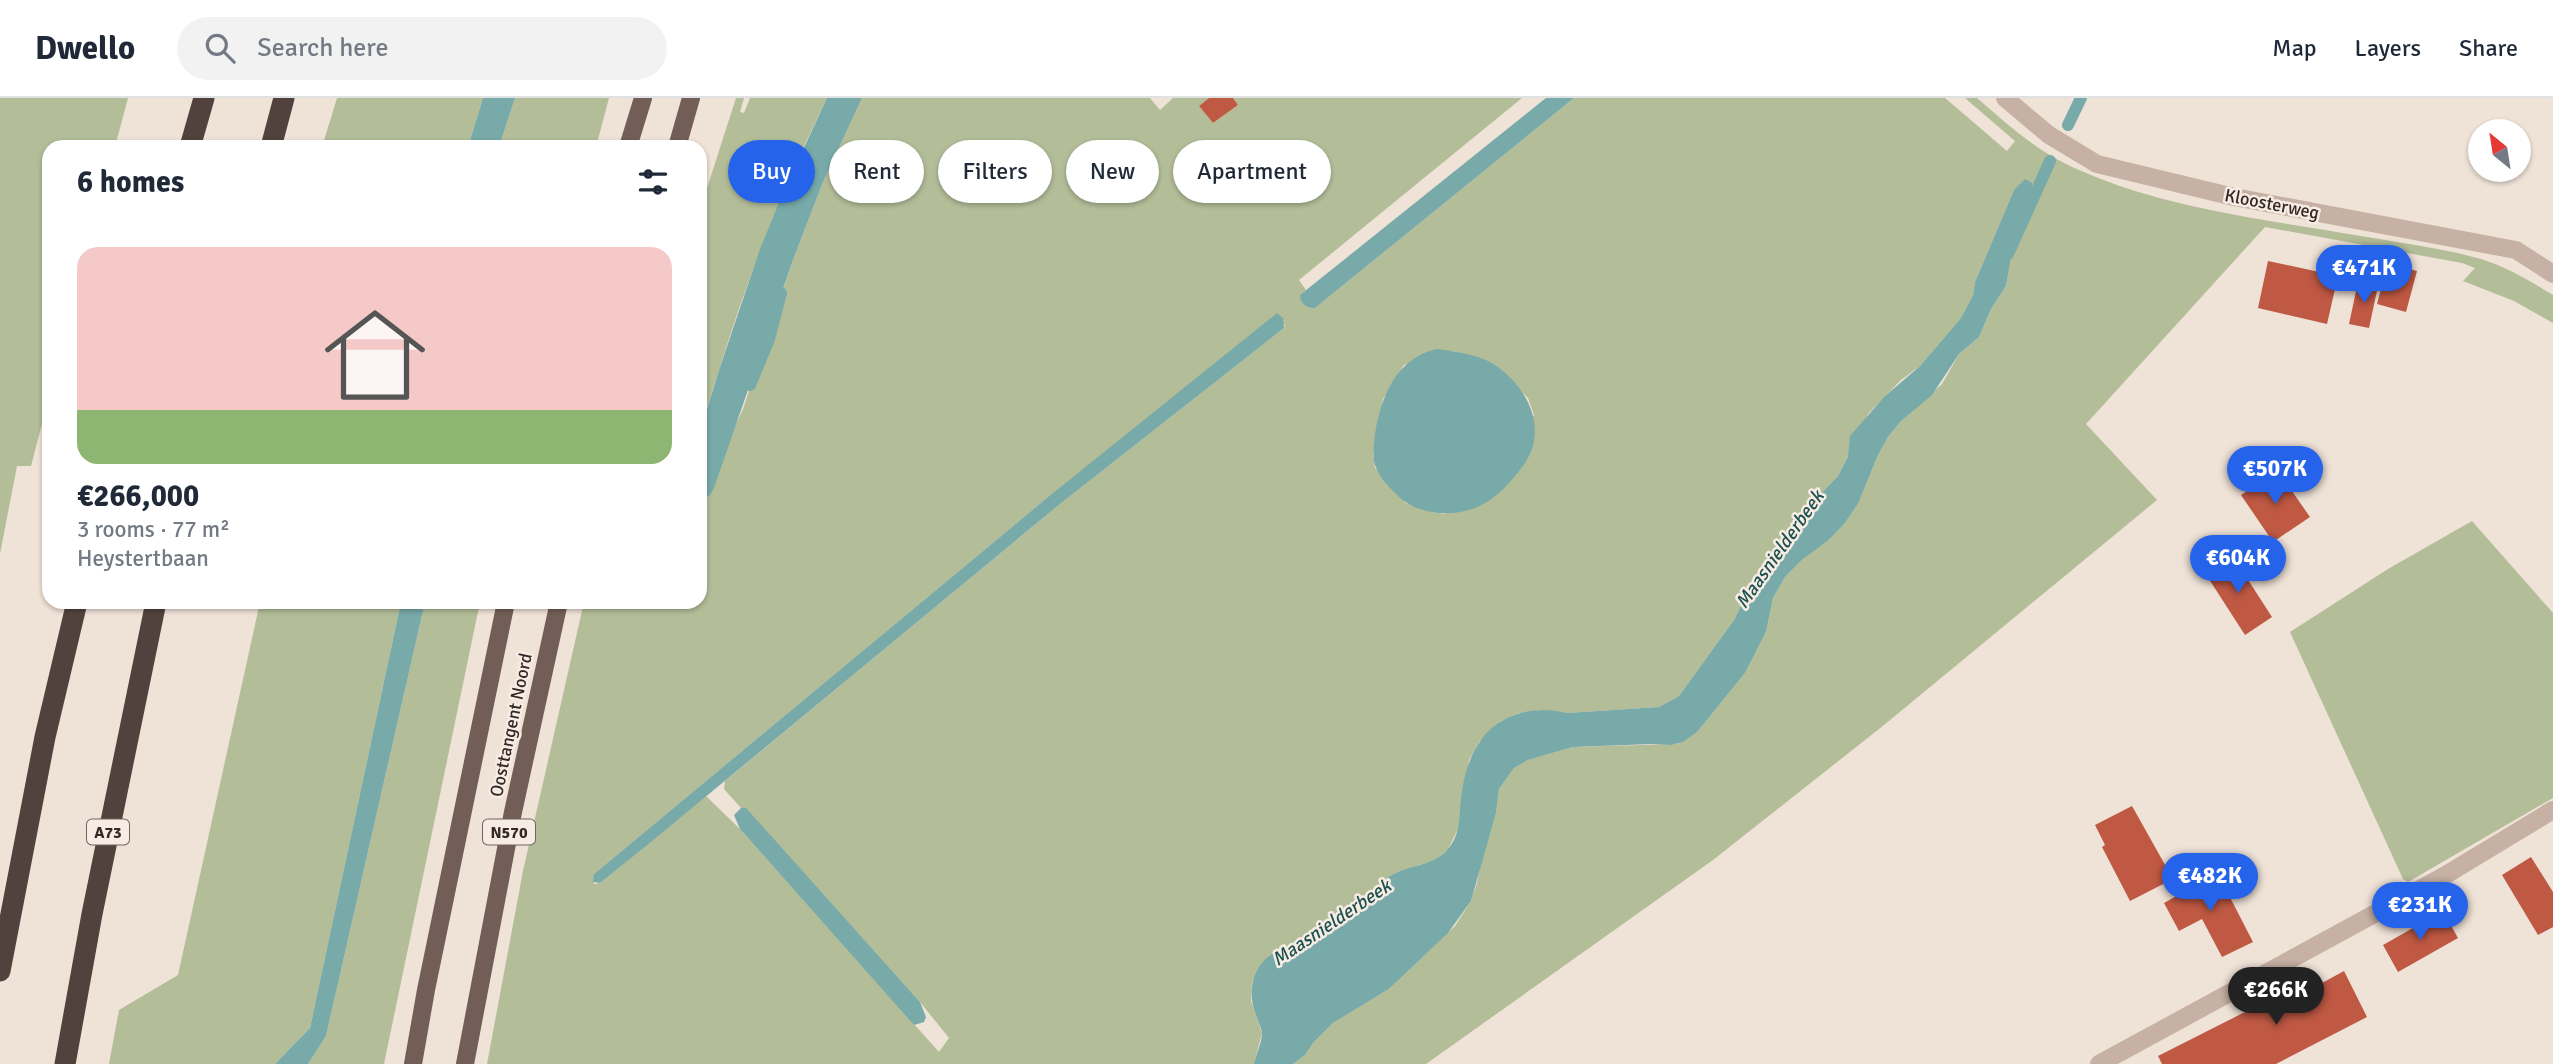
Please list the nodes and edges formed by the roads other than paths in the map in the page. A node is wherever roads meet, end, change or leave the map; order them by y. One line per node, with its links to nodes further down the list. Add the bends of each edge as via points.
1 (204, 98): 6 (highway)
2 (284, 98): 7 (highway)
3 (643, 98): 8 (main road)
4 (691, 98): 9 (main road)
5 (2005, 98): 10 (street, Kloosterweg, via 2049,135 2097,164 2234,197 2516,250)
6 (192, 140)
7 (273, 140)
8 (630, 140)
9 (679, 140)
10 (2553, 274)
11 (75, 609): 16 (highway)
12 (155, 609): 17 (highway, A73)
13 (505, 609): 18 (main road, Oosttangent Noord / N570)
14 (557, 609): 19 (main road, Oosttangent Noord / N570)
15 (2553, 810): 20 (street, via 2444,876)
16 (0, 971)
17 (65, 1064)
18 (413, 1064)
19 (465, 1064)
20 (2099, 1064)

